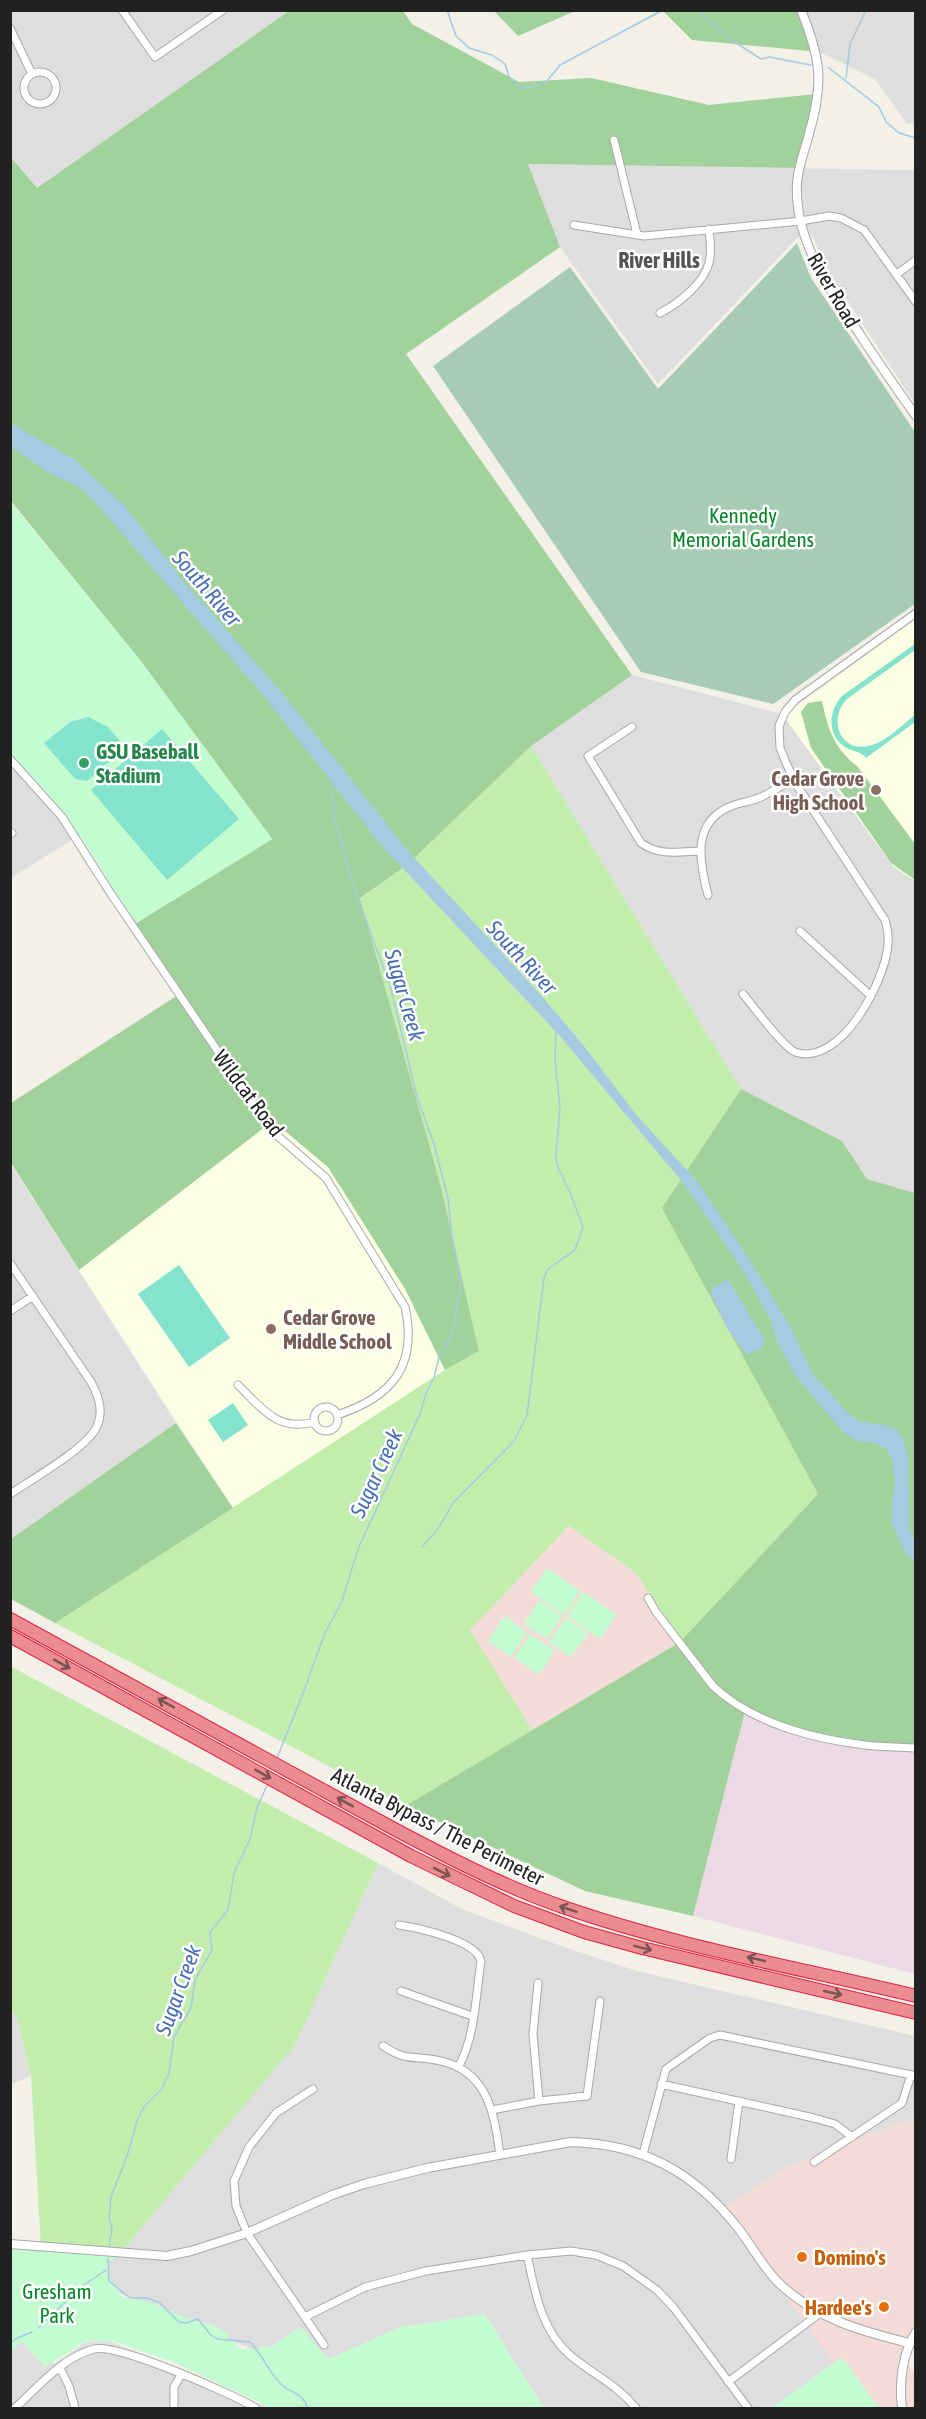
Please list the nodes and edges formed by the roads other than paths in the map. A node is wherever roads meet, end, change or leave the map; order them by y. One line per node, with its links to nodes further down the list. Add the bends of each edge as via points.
1 (122, 10): 2 (street, via 155,57)
2 (223, 10)
3 (801, 10): 7 (street, River Road, via 814,42 819,71 816,112 797,183)
4 (10, 28): 5 (street)
5 (32, 74): 5 (street, via 43,72 53,78 56,89 48,103 38,105 25,96 25,81)
6 (614, 140): 10 (street)
7 (801, 221): 9 (street); 12 (street, via 829,216 855,223); 15 (street, River Road, via 825,282)
8 (574, 225): 10 (street)
9 (709, 230): 10 (street); 14 (street, via 710,256 705,273 672,307)
10 (637, 234)
11 (915, 260): 12 (street)
12 (897, 274): 13 (street)
13 (915, 302)
14 (660, 313)
15 (915, 416)
16 (915, 613): 19 (street, via 795,700 785,712 779,726 780,748)
17 (633, 727): 20 (street, via 588,756 641,843 668,853)
18 (10, 759): 29 (street, Wildcat Road, via 62,817 272,1131 326,1178 405,1307 409,1325 404,1366 389,1386 365,1404)
19 (793, 779): 20 (street, via 762,797 723,810 707,826); 24 (street, via 885,920 886,954)
20 (700, 851): 21 (street)
21 (708, 895)
22 (801, 931): 24 (street)
23 (743, 994): 24 (street, via 788,1048 804,1054 826,1048 847,1033)
24 (871, 996)
25 (10, 1263): 26 (street)
26 (33, 1296): 27 (street); 31 (street, via 91,1382 100,1402 100,1415 97,1427 84,1443)
27 (10, 1311)
28 (238, 1385): 30 (street, via 272,1417 286,1424)
29 (337, 1415): 30 (street, via 333,1409 321,1408); 30 (street, via 335,1426 328,1430 321,1430)
30 (315, 1422)
31 (10, 1494)
32 (648, 1598): 35 (street, via 713,1686 743,1708 806,1734 865,1745)
33 (10, 1619): 37 (highway, Atlanta Bypass / The Perimeter, one-way to 33, via 628,1928 564,1908 491,1878)
34 (10, 1636): 43 (highway, Atlanta Bypass / The Perimeter, one-way to 43, via 475,1889 584,1932)
35 (915, 1748)
36 (399, 1925): 44 (street, via 429,1931 477,1952 481,1961)
37 (795, 1967): 39 (highway); 41 (highway, Atlanta Bypass / The Perimeter)
38 (538, 1983): 50 (street, via 533,2034)
39 (915, 1988)
40 (401, 1990): 44 (street)
41 (915, 1996)
42 (600, 2001): 50 (street, via 587,2096)
43 (915, 2014)
44 (472, 2016): 46 (street)
45 (383, 2046): 46 (street, via 407,2058)
46 (459, 2066): 52 (street, via 478,2082)
47 (913, 2076): 48 (street, via 720,2035 666,2069); 53 (street, via 902,2103)
48 (661, 2084): 51 (street); 54 (street)
49 (313, 2089): 58 (street, via 281,2108 249,2147 234,2181 236,2206)
50 (539, 2101): 52 (street)
51 (739, 2101): 53 (street, via 835,2124); 56 (street)
52 (492, 2110): 55 (street)
53 (852, 2137): 57 (street)
54 (643, 2154): 55 (street, via 606,2144 571,2142); 61 (street, via 682,2174 707,2194 781,2284)
55 (500, 2155): 58 (street, via 364,2184)
56 (731, 2159)
57 (814, 2162)
58 (247, 2233): 59 (street, via 167,2256); 62 (street)
59 (10, 2244)
60 (527, 2255): 62 (street, via 389,2279); 68 (street, via 571,2251 596,2255 638,2275 668,2302); 73 (street, via 539,2306 558,2342 570,2355 616,2386)
61 (819, 2314): 64 (street); 68 (street)
62 (305, 2317): 65 (street)
63 (915, 2332): 64 (street)
64 (909, 2343): 75 (street, via 903,2371)
65 (324, 2345)
66 (60, 2368): 67 (street, via 83,2352 108,2348); 69 (street); 70 (street)
67 (181, 2374): 71 (street, via 174,2387); 72 (street)
68 (728, 2382): 74 (street)
69 (15, 2409)
70 (75, 2409)
71 (174, 2409)
72 (256, 2409)
73 (636, 2409)
74 (748, 2409)
75 (902, 2409)

